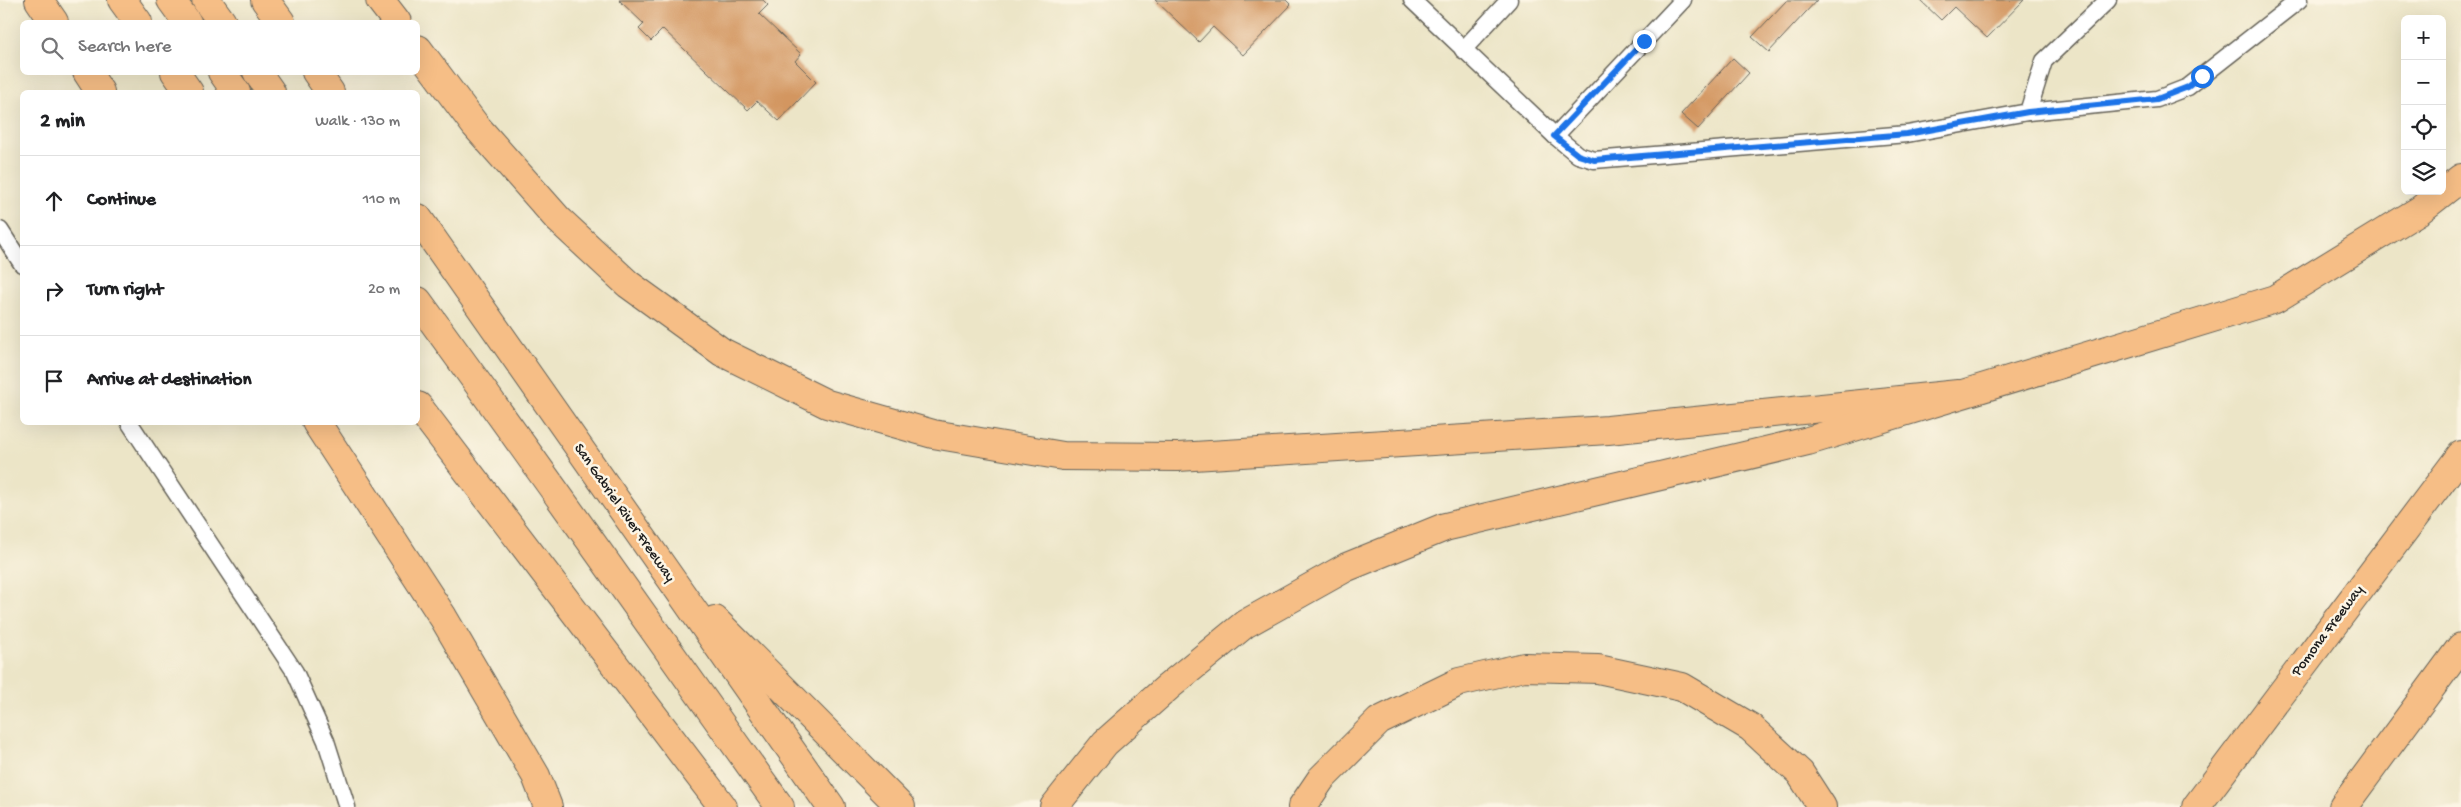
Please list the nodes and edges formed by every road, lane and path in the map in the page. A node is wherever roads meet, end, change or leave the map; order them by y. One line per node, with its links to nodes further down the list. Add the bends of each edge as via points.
1 (39, 0): 12 (highway)
2 (122, 0): 13 (highway)
3 (171, 0): 14 (highway)
4 (206, 0): 15 (highway)
5 (265, 0): 16 (highway)
6 (380, 0): 17 (highway)
7 (1412, 0): 18 (lane)
8 (1509, 0): 18 (lane)
9 (1683, 0): 31 (lane)
10 (2108, 0): 30 (lane, via 2044,61)
11 (2299, 0): 30 (lane, via 2188,87 2157,99)
12 (53, 20)
13 (137, 20)
14 (186, 20)
15 (221, 20)
16 (280, 20)
17 (395, 20)
18 (1463, 50): 31 (lane)
19 (420, 52): 37 (highway, via 475,124 558,219 628,284 722,352 827,404 932,434 1063,456 1178,457 1608,430)
20 (89, 75): 25 (highway)
21 (177, 75): 26 (highway)
22 (224, 75): 27 (highway)
23 (259, 75): 28 (highway)
24 (318, 75): 29 (highway)
25 (99, 90)
26 (188, 90)
27 (235, 90)
28 (270, 90)
29 (329, 90)
30 (2028, 112): 31 (lane, via 1907,134 1594,160 1578,155)
31 (1554, 136)
32 (2461, 178): 37 (highway, via 2420,210 2275,299)
33 (420, 221): 42 (highway, San Gabriel River Freeway)
34 (0, 230): 35 (lane)
35 (20, 261)
36 (420, 304): 47 (highway)
37 (1958, 394): 50 (highway, via 1808,441 1445,527 1347,567 1245,624 1168,687 1105,743)
38 (420, 409): 46 (highway)
39 (131, 425): 44 (lane, via 295,672 326,741)
40 (318, 425): 45 (highway, via 443,617 536,776)
41 (2461, 454): 53 (highway, Pomona Freeway)
42 (659, 562): 48 (highway, San Gabriel River Freeway); 49 (highway)
43 (2461, 647): 54 (highway)
44 (347, 807)
45 (548, 807)
46 (723, 807)
47 (780, 807)
48 (831, 807)
49 (901, 807)
50 (1054, 807)
51 (1302, 807): 52 (highway, via 1320,779 1379,721 1459,682 1524,666 1598,669 1682,687 1750,727 1800,773)
52 (1822, 807)
53 (2196, 807)
54 (2343, 807)

